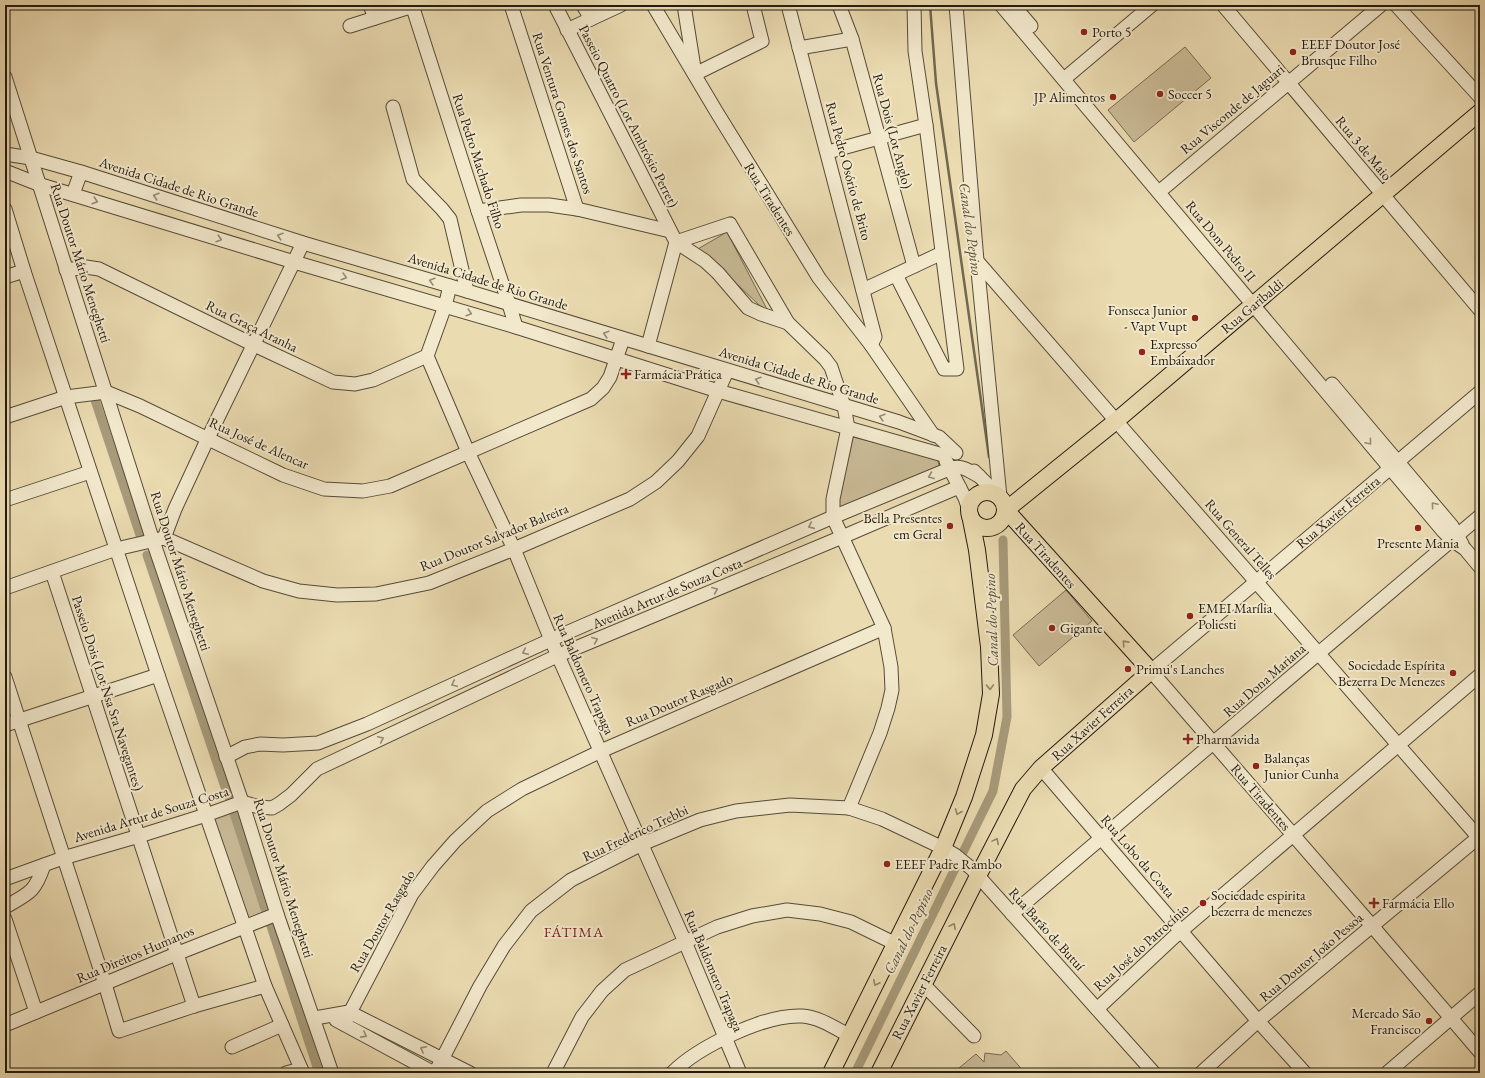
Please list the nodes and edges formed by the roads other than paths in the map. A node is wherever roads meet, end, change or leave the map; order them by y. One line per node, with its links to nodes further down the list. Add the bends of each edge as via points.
1 (370, 5): 20 (street)
2 (511, 5): 46 (street, Rua Ventura Gomes dos Santos)
3 (555, 5): 24 (street, Passeio Quatro (Lot Ambrósio Perret))
4 (583, 5): 21 (street)
5 (621, 5): 21 (street)
6 (653, 5): 27 (street, Rua Tiradentes)
7 (684, 5): 27 (street)
8 (753, 5): 27 (street, via 762,41)
9 (788, 5): 26 (street, Rua Pedro Osório de Brito)
10 (840, 5): 25 (street, Rua Dois (Lot Anglo))
11 (914, 5): 34 (street, via 915,51)
12 (956, 5): 51 (street)
13 (1001, 5): 22 (street, Rua Dom Pedro II)
14 (1013, 5): 22 (street, Rua Dom Pedro II)
15 (1152, 5): 28 (street)
16 (1223, 5): 30 (street, Rua 3 de Maio)
17 (1381, 5): 30 (street, Rua Visconde de Jaguari)
18 (1396, 5): 31 (street)
19 (413, 6): 20 (street); 47 (street, Rua Pedro Machado Filho)
20 (375, 18): 23 (street)
21 (591, 19): 24 (street)
22 (1019, 20): 28 (street, Rua Dom Pedro II)
23 (350, 26)
24 (567, 30): 48 (street, Passeio Quatro (Lot Ambrósio Perret))
25 (852, 39): 26 (street); 35 (street, Rua Dois (Lot Anglo))
26 (799, 48): 36 (street, Rua Pedro Osório de Brito)
27 (694, 74): 70 (street, Rua Tiradentes, via 819,278)
28 (1067, 76): 42 (street, Rua Dom Pedro II)
29 (5, 77): 38 (street, Rua Doutor Mário Meneghetti)
30 (1289, 83): 42 (street, Rua Visconde de Jaguari); 44 (street, Rua 3 de Maio)
31 (1480, 97)
32 (393, 107): 60 (street, via 413,179 450,219)
33 (1480, 112): 44 (main road, Rua Garibaldi)
34 (926, 125): 35 (street); 50 (street)
35 (878, 138): 36 (street); 53 (street, Rua Dois (Lot Anglo))
36 (828, 152): 59 (street, Rua Pedro Osório de Brito)
37 (5, 154): 38 (street, Avenida Cidade de Rio Grande)
38 (31, 158): 40 (street, Avenida Cidade de Rio Grande); 41 (street, Rua Doutor Mário Meneghetti)
39 (5, 171): 41 (street)
40 (81, 172): 43 (street); 49 (street, Avenida Cidade de Rio Grande, one-way to 40)
41 (38, 184): 43 (street); 54 (street, Rua Doutor Mário Meneghetti)
42 (1162, 189): 61 (street, Rua Dom Pedro II)
43 (73, 194): 52 (street, one-way to 52)
44 (1382, 195): 61 (main road, Rua Garibaldi); 64 (street, Rua 3 de Maio)
45 (5, 209): 55 (street)
46 (577, 209): 47 (street, via 550,205 521,205); 48 (street)
47 (478, 211): 62 (street, Rua Pedro Machado Filho)
48 (673, 236): 65 (street, via 718,274 748,308); 65 (street, via 730,224); 69 (street)
49 (303, 243): 52 (street); 58 (street, Avenida Cidade de Rio Grande, one-way to 49)
50 (942, 253): 53 (street); 56 (street, via 957,369 944,369)
51 (977, 261): 82 (street, Rua General Telles); 96 (street)
52 (294, 262): 63 (street, one-way to 63); 68 (street)
53 (914, 266): 56 (street)
54 (66, 270): 68 (street, Rua Graça Aranha, via 99,268); 76 (street, Rua Doutor Mário Meneghetti)
55 (24, 271): 57 (street); 78 (street)
56 (896, 275): 59 (street)
57 (5, 277)
58 (450, 286): 60 (street, Avenida Cidade de Rio Grande); 63 (street)
59 (863, 290): 70 (street, Rua Pedro Osório de Brito, via 875,337)
60 (467, 291): 62 (street, Avenida Cidade de Rio Grande)
61 (1257, 302): 82 (main road, Rua Garibaldi); 90 (street, Rua Dom Pedro II)
62 (509, 304): 66 (street, Rua Pedro Machado Filho); 67 (street, Avenida Cidade de Rio Grande, one-way to 62)
63 (445, 306): 66 (street, one-way to 66); 71 (street)
64 (1480, 310)
65 (788, 323): 79 (street, via 831,367)
66 (516, 327): 72 (street)
67 (623, 339): 69 (street, Avenida Cidade de Rio Grande); 72 (street, Rua José de Alencar)
68 (252, 344): 71 (street, Rua Graça Aranha, via 333,382 355,384 372,380); 86 (street)
69 (648, 346): 73 (street, Avenida Cidade de Rio Grande)
70 (871, 346): 74 (street, Rua Tiradentes)
71 (427, 356): 87 (street, Rua Baldomero Trapaga)
72 (617, 359): 75 (street); 87 (street, Rua José de Alencar, via 603,388 591,399)
73 (728, 371): 75 (street, Rua Doutor Salvador Balreira); 79 (street, Avenida Cidade de Rio Grande, one-way to 73)
74 (899, 385): 80 (street, Rua Tiradentes); 88 (street, Rua Tiradentes)
75 (718, 391): 84 (street); 104 (street, Rua Doutor Salvador Balreira, via 698,436 678,461 656,482 630,499)
76 (106, 392): 78 (street, Rua José de Alencar); 86 (street, Rua José de Alencar); 102 (street, Rua Doutor Mário Meneghetti)
77 (1480, 392): 90 (street, Rua Xavier Ferreira)
78 (66, 397): 81 (street, Rua José de Alencar); 92 (street)
79 (844, 406): 83 (street, Avenida Cidade de Rio Grande, one-way to 79); 84 (street)
80 (914, 406): 83 (street, via 914,415); 85 (street, Rua Tiradentes)
81 (5, 417)
82 (1116, 421): 96 (main road, Rua Garibaldi, via 1022,498); 108 (street, Rua General Telles)
83 (899, 422): 85 (street, Avenida Cidade de Rio Grande)
84 (848, 428): 89 (street); 99 (street, via 833,499)
85 (933, 433): 88 (street, Avenida Cidade de Rio Grande); 89 (street, Rua Tiradentes)
86 (208, 438): 87 (street, Rua José de Alencar, via 283,475 324,489 363,491 390,486); 102 (street)
87 (468, 452): 104 (street, Rua Baldomero Trapaga)
88 (956, 453): 93 (street, Rua Tiradentes)
89 (943, 455): 91 (street, Rua Tiradentes)
90 (1394, 465): 101 (street, Rua Dom Pedro II, via 1452,526); 108 (street, Rua Xavier Ferreira)
91 (949, 469): 93 (street, Avenida Artur de Souza Costa, via 956,466); 94 (street, Rua Tiradentes); 99 (street, Avenida Artur de Souza Costa, one-way to 99)
92 (90, 472): 95 (street); 103 (street)
93 (980, 476): 96 (street, Rua Tiradentes)
94 (960, 488): 97 (street, Rua Tiradentes); 100 (street, Avenida Artur de Souza Costa)
95 (5, 500)
96 (1002, 501): 97 (main road, via 986,491 981,492 972,500); 97 (main road, via 1005,515 999,524 990,528 976,524); 115 (main road, Rua Tiradentes, one-way to 96)
97 (969, 513): 137 (main road, one-way to 137, via 977,550 989,647 991,694 984,735)
98 (1480, 516): 101 (street, Rua Dona Mariana)
99 (833, 517): 100 (street); 107 (street, Avenida Artur de Souza Costa, one-way to 107)
100 (842, 537): 110 (street, Avenida Artur de Souza Costa, one-way to 100); 111 (street)
101 (1455, 538): 105 (street, Rua Dom Pedro II); 113 (street, Rua Dona Mariana)
102 (158, 540): 103 (street); 104 (street, Rua Doutor Salvador Balreira, via 263,581 299,591 337,595 376,594 429,583); 127 (street, Rua Doutor Mário Meneghetti)
103 (116, 549): 106 (street); 116 (street)
104 (514, 549): 112 (street, Rua Baldomero Trapaga)
105 (1480, 567)
106 (52, 572): 109 (street); 119 (street, Passeio Dois (Lot Nsa Sra Navegantes))
107 (691, 579): 110 (street); 112 (street, Avenida Artur de Souza Costa)
108 (1257, 581): 113 (street, Rua General Telles); 115 (street, Rua Xavier Ferreira)
109 (5, 588)
110 (699, 597): 114 (street, Avenida Artur de Souza Costa, one-way to 110)
111 (884, 628): 125 (street, Rua Doutor Rasgado); 130 (street, via 892,690 880,733)
112 (551, 640): 114 (street, Rua Baldomero Trapaga); 121 (street, Avenida Artur de Souza Costa, one-way to 121)
113 (1319, 654): 123 (street, Rua Dona Mariana); 124 (street, Rua General Telles)
114 (559, 656): 125 (street, Rua Baldomero Trapaga); 126 (street, Avenida Artur de Souza Costa, one-way to 114)
115 (1151, 672): 123 (street, Rua Tiradentes); 128 (main road, Rua Xavier Ferreira)
116 (158, 675): 119 (street); 131 (street)
117 (1480, 675): 124 (street, Rua José do Patrocínio)
118 (5, 677): 120 (street)
119 (93, 696): 120 (street); 133 (street, Passeio Dois (Lot Nsa Sra Navegantes))
120 (19, 721): 122 (street); 138 (street)
121 (367, 724): 126 (street, Avenida Artur de Souza Costa); 127 (street, Avenida Artur de Souza Costa, via 318,743 260,744 245,747)
122 (5, 725)
123 (1214, 744): 132 (street, Rua Tiradentes); 134 (street, Rua Dona Mariana)
124 (1399, 745): 132 (street, Rua José do Patrocínio); 135 (street, Rua General Telles)
125 (601, 751): 136 (street, Rua Baldomero Trapaga); 159 (street, Rua Doutor Rasgado, via 522,789 488,811 455,841 412,894)
126 (345, 755): 129 (street, Avenida Artur de Souza Costa, via 317,769 291,795 272,808)
127 (226, 757): 129 (street, Rua Doutor Mário Meneghetti)
128 (1042, 768): 134 (street, Rua Lobo da Costa); 140 (main road, Rua Xavier Ferreira, one-way to 128, via 1024,789)
129 (242, 802): 131 (street, Avenida Artur de Souza Costa); 143 (street, Rua Doutor Mário Meneghetti)
130 (849, 808): 136 (street, Rua Frederico Trebbi, via 790,805 736,811 700,820); 137 (street, Rua Frederico Trebbi, via 882,819)
131 (206, 815): 133 (street, Avenida Artur de Souza Costa); 146 (street)
132 (1294, 835): 147 (street, Rua Tiradentes); 148 (street, Rua José do Patrocínio)
133 (139, 836): 138 (street, Avenida Artur de Souza Costa); 151 (street, Passeio Dois (Lot Nsa Sra Navegantes))
134 (1101, 838): 144 (street, Rua Dona Mariana); 148 (street, Rua Lobo da Costa)
135 (1480, 838): 147 (street, Rua Doutor João Pessoa)
136 (642, 844): 149 (street, Rua Baldomero Trapaga); 172 (street, Rua Frederico Trebbi, via 571,880 531,911 504,946 480,986)
137 (949, 852): 140 (street, Rua Barão de Butuí); 150 (main road)
138 (63, 858): 139 (street, Avenida Artur de Souza Costa); 152 (street)
139 (44, 865): 141 (street, Avenida Artur de Souza Costa); 142 (street, via 34,888)
140 (975, 873): 144 (street, Rua Barão de Butuí); 153 (main road, Rua Xavier Ferreira, one-way to 140)
141 (5, 879)
142 (5, 907)
143 (278, 914): 146 (street, Rua Direitos Humanos); 161 (street, Rua Doutor Mário Meneghetti)
144 (1012, 914): 157 (street, Rua Barão de Butuí)
145 (5, 919): 158 (street)
146 (244, 926): 151 (street, Rua Direitos Humanos); 154 (street)
147 (1373, 927): 162 (street, Rua Tiradentes); 163 (street, Rua Doutor João Pessoa)
148 (1181, 931): 157 (street, Rua José do Patrocínio); 163 (street, Rua Lobo da Costa)
149 (685, 942): 150 (street, via 718,927 752,916 787,910 820,914 851,922); 169 (street, Rua Baldomero Trapaga); 178 (street, via 625,970 602,991 582,1017)
150 (896, 944): 167 (main road, one-way to 167)
151 (176, 954): 152 (street, Rua Direitos Humanos); 156 (street, Passeio Dois (Lot Nsa Sra Navegantes))
152 (105, 984): 156 (street, via 118,1031); 158 (street, Rua Direitos Humanos)
153 (923, 984): 168 (street); 182 (main road, Rua Xavier Ferreira)
154 (265, 986): 156 (street); 164 (street)
155 (1480, 993): 162 (street)
156 (194, 1006)
157 (1097, 1008): 183 (street, Rua Barão de Butuí)
158 (36, 1012): 166 (street, Rua Direitos Humanos)
159 (349, 1012): 160 (street); 165 (street, Rua Doutor Rasgado); 172 (street, one-way to 159)
160 (330, 1016): 161 (street); 165 (street)
161 (315, 1018): 175 (street, Rua Doutor Mário Meneghetti)
162 (1451, 1018): 171 (street, Rua Tiradentes); 186 (street)
163 (1258, 1021): 184 (street, Rua Doutor João Pessoa); 185 (street, Rua Lobo da Costa)
164 (282, 1024): 170 (street); 173 (street)
165 (344, 1024): 176 (street, one-way to 176)
166 (5, 1025)
167 (850, 1036): 169 (street, via 820,1021 798,1016 764,1022); 181 (main road)
168 (974, 1036)
169 (725, 1038): 179 (street); 180 (street, Rua Baldomero Trapaga)
170 (232, 1047)
171 (1480, 1052)
172 (443, 1060): 176 (street, Rua Frederico Trebbi); 177 (street)
173 (302, 1071): 174 (street)
174 (286, 1073)
175 (332, 1073)
176 (435, 1073)
177 (470, 1073)
178 (553, 1073)
179 (672, 1073)
180 (740, 1073)
181 (831, 1073)
182 (879, 1073)
183 (1154, 1073)
184 (1201, 1073)
185 (1305, 1073)
186 (1387, 1073)

